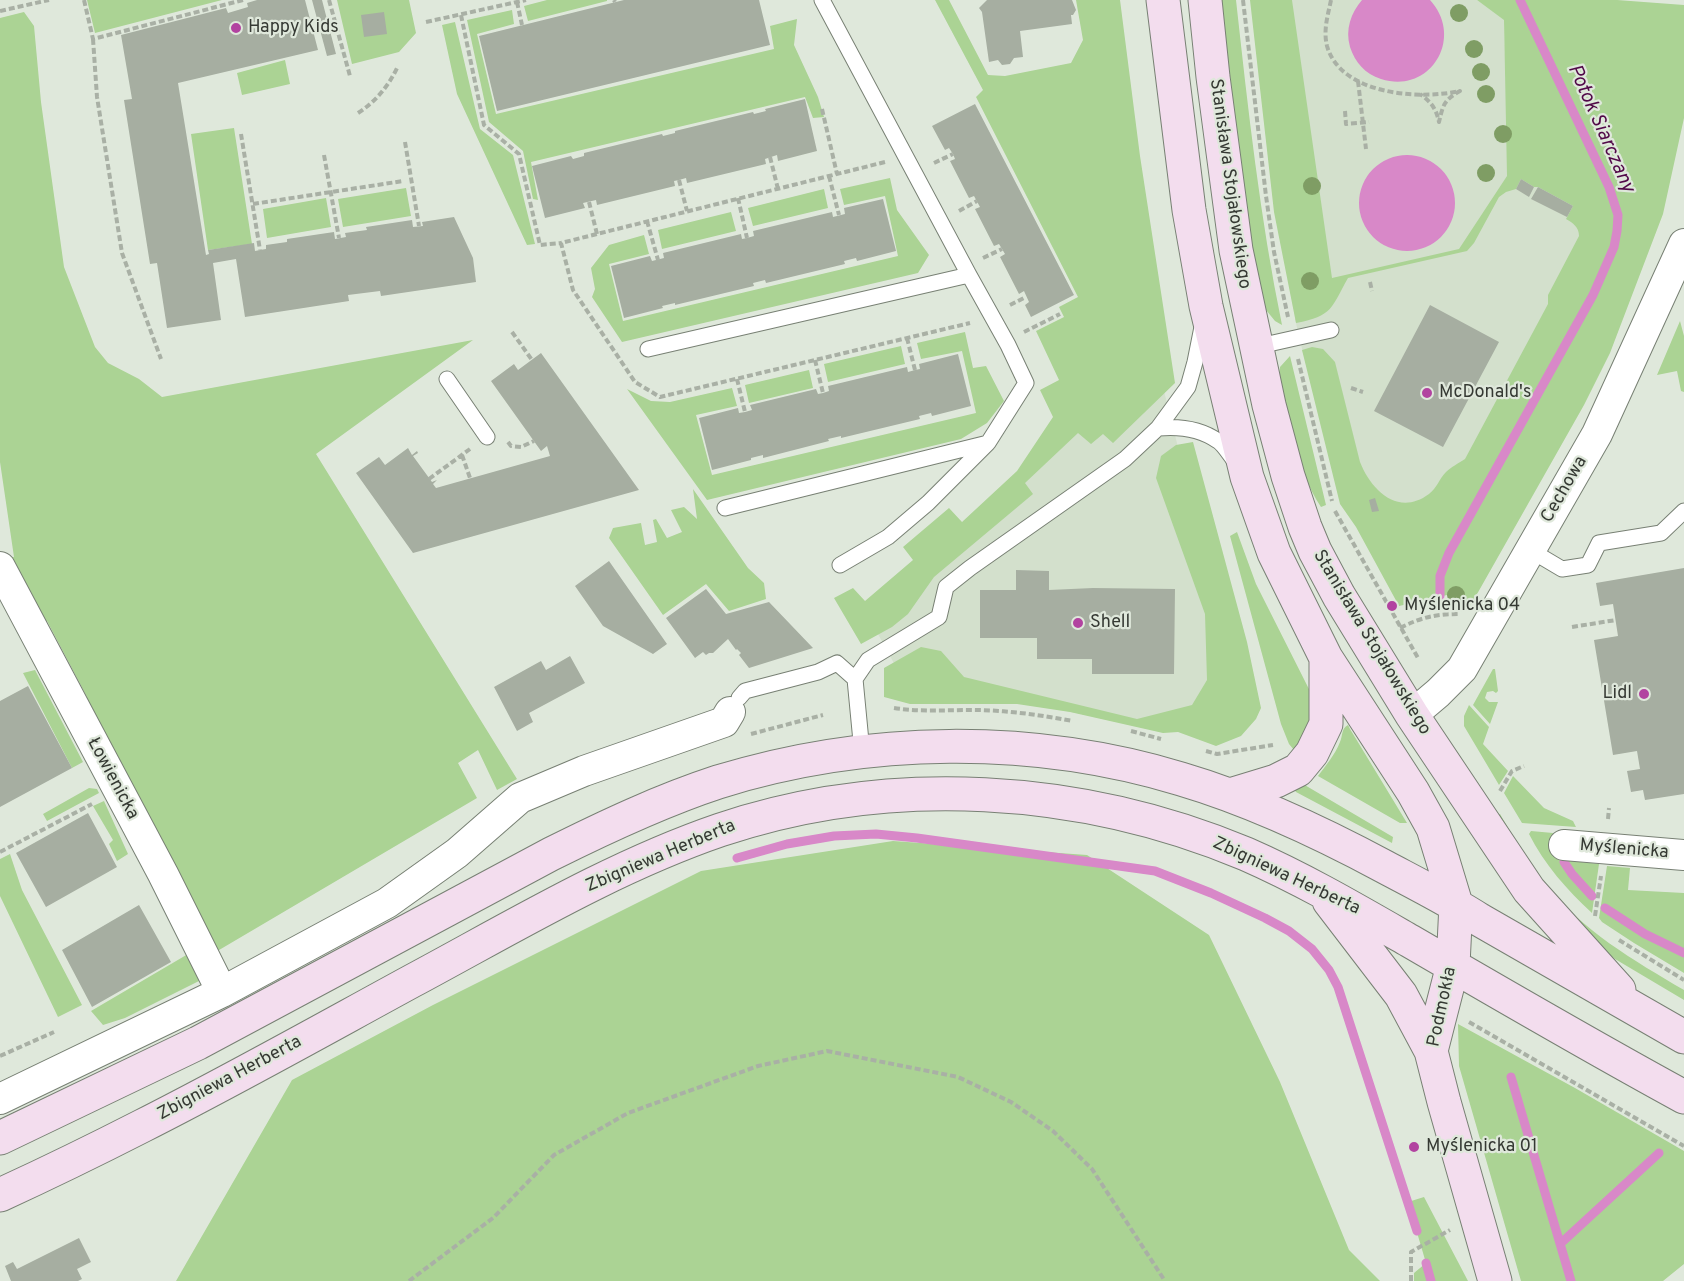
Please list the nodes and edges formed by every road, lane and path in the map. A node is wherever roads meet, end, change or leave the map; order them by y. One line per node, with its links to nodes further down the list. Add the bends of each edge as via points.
1 (49, 0): 12 (path)
2 (84, 0): 16 (path)
3 (243, 0): 10 (path)
4 (329, 0): 18 (path)
5 (526, 0): 11 (path)
6 (822, 0): 31 (lane)
7 (1163, 0): 62 (main road, via 1189,210)
8 (1205, 0): 69 (main road, Stanisława Stojałowskiego, via 1236,250)
9 (1331, 0): 19 (path, via 1326,23 1331,58)
10 (227, 2): 16 (path)
11 (517, 2): 13 (path); 15 (path)
12 (0, 11)
13 (461, 15): 14 (path); 52 (path, via 484,125 519,154 540,245)
14 (426, 22)
15 (522, 25)
16 (93, 39): 71 (path, via 97,97 122,253)
17 (397, 68): 23 (path, via 371,105)
18 (350, 76)
19 (1358, 80): 20 (path, via 1373,88); 25 (path)
20 (1420, 94): 20 (path, via 1444,94 1460,91 1442,107 1439,122 1436,109)
21 (822, 109): 34 (path)
22 (1345, 111): 25 (path, via 1346,124)
23 (358, 113)
24 (1369, 122): 25 (path)
25 (1364, 123): 28 (path)
26 (241, 134): 43 (path)
27 (405, 142): 48 (path)
28 (1366, 149)
29 (953, 153): 33 (path)
30 (324, 155): 39 (path)
31 (906, 156): 34 (path); 58 (lane)
32 (770, 157): 38 (path)
33 (928, 166)
34 (837, 174): 35 (path)
35 (829, 176): 38 (path); 46 (path)
36 (679, 180): 44 (path)
37 (403, 181): 39 (path)
38 (778, 189): 40 (path)
39 (331, 192): 43 (path); 50 (path)
40 (738, 198): 44 (path); 51 (path)
41 (977, 201): 45 (path)
42 (589, 202): 49 (path)
43 (253, 204): 55 (path)
44 (687, 211): 47 (path)
45 (953, 214)
46 (839, 215)
47 (647, 222): 49 (path); 56 (path)
48 (419, 226)
49 (597, 234): 52 (path)
50 (339, 238)
51 (747, 238)
52 (561, 243): 76 (path, via 573,290 635,382 660,397)
53 (1684, 244): 90 (street, Cechowa, via 1598,435)
54 (1002, 249): 57 (path)
55 (260, 250)
56 (658, 260)
57 (978, 261)
58 (969, 275): 63 (lane); 70 (lane)
59 (1370, 282): 60 (path)
60 (1372, 291)
61 (1026, 297): 63 (path)
62 (1206, 306): 81 (lane, via 1188,387); 85 (main road)
63 (997, 314): 68 (path); 83 (lane, via 1026,383)
64 (1060, 314): 67 (path)
65 (1331, 330): 69 (lane)
66 (512, 332): 72 (path)
67 (1015, 336)
68 (907, 338): 73 (path); 74 (path)
69 (1255, 347): 100 (main road, Stanisława Stojałowskiego, via 1287,476 1305,527 1340,596)
70 (648, 349)
71 (161, 359)
72 (532, 360)
73 (815, 360): 76 (path); 79 (path)
74 (915, 370)
75 (447, 379): 82 (lane)
76 (736, 379): 80 (path)
77 (1351, 388): 78 (path)
78 (1363, 392)
79 (823, 393)
80 (745, 412)
81 (1158, 428): 85 (lane, via 1176,426 1220,442); 98 (lane, via 1125,459 946,587 939,617 868,660)
82 (487, 437): 84 (path)
83 (988, 443): 88 (lane); 91 (lane, via 888,537)
84 (462, 455): 86 (path); 87 (path)
85 (1247, 477): 97 (main road, via 1274,553)
86 (470, 478)
87 (429, 479)
88 (725, 508)
89 (1684, 511): 90 (lane, via 1660,533 1599,543 1588,565 1562,569)
90 (1530, 550): 100 (street, Cechowa, via 1462,669)
91 (840, 565)
92 (0, 567): 114 (street, Łowienicka)
93 (1465, 614): 96 (path, via 1438,614)
94 (1616, 620): 95 (path)
95 (1572, 627)
96 (1400, 628)
97 (1326, 658): 103 (main road, via 1326,724 1312,753 1298,770); 111 (main road, via 1433,828)
98 (855, 679): 99 (lane, via 837,663 818,672 745,691); 101 (lane)
99 (735, 705): 114 (street, via 724,722 520,798 457,852 387,903)
100 (1412, 715): 115 (main road, Stanisława Stojałowskiego, via 1529,890)
101 (862, 752): 103 (main road, via 962,747 1051,752 1144,769); 123 (main road, via 802,761 720,782 607,826 198,1043)
102 (1524, 766): 104 (path, via 1512,771)
103 (1230, 795): 111 (main road, via 1315,831)
104 (1496, 797)
105 (95, 802): 107 (path)
106 (1563, 845): 108 (street, Myślenicka)
107 (0, 852)
108 (1684, 855)
109 (1602, 866): 112 (path)
110 (1321, 890): 113 (main road, Zbigniewa Herberta); 119 (main road, via 1401,995); 125 (main road, Zbigniewa Herberta, via 1246,854 1143,819 1038,800 891,795 775,815 716,832 625,869 146,1124)
111 (1456, 904): 113 (main road, Podmokła); 115 (main road)
112 (1594, 925)
113 (1453, 965): 119 (main road, Podmokła); 121 (main road, Zbigniewa Herberta)
114 (222, 992): 122 (street)
115 (1638, 1011): 118 (main road)
116 (1462, 1018): 124 (path)
117 (54, 1032): 120 (path)
118 (1684, 1037)
119 (1431, 1051): 127 (main road, Podmokła)
120 (0, 1056)
121 (1684, 1097)
122 (0, 1099)
123 (0, 1138)
124 (1684, 1146)
125 (0, 1195)
126 (1453, 1228): 130 (path, via 1411,1252)
127 (1495, 1280)
128 (409, 1281): 129 (path, via 493,1218 554,1155 628,1113 758,1066 827,1051 958,1077 1011,1102 1053,1131 1092,1169)
129 (1165, 1281)
130 (1411, 1281)

